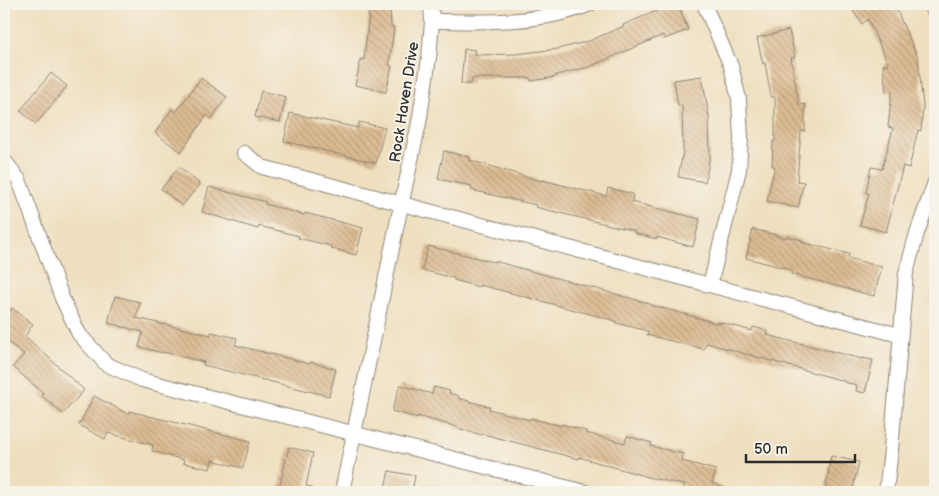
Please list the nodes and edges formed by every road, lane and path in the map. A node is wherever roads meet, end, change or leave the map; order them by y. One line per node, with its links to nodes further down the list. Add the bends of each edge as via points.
1 (430, 4): 6 (street, Rock Haven Drive)
2 (590, 4): 6 (street, via 544,17 489,22)
3 (704, 4): 11 (street, via 731,66 739,99 741,139 738,170)
4 (930, 4): 5 (street)
5 (935, 12)
6 (432, 21): 10 (street, Rock Haven Drive, via 419,123)
7 (244, 153): 10 (street, via 262,167)
8 (4, 160): 13 (street, via 19,180 62,298 79,334 106,364 142,380)
9 (935, 182): 12 (street, via 916,233 906,273)
10 (401, 204): 11 (street); 13 (street, Rock Haven Drive)
11 (710, 285): 12 (street)
12 (899, 335): 16 (street)
13 (354, 435): 14 (street, Rock Haven Drive); 15 (street)
14 (342, 492)
15 (585, 492)
16 (886, 492)

